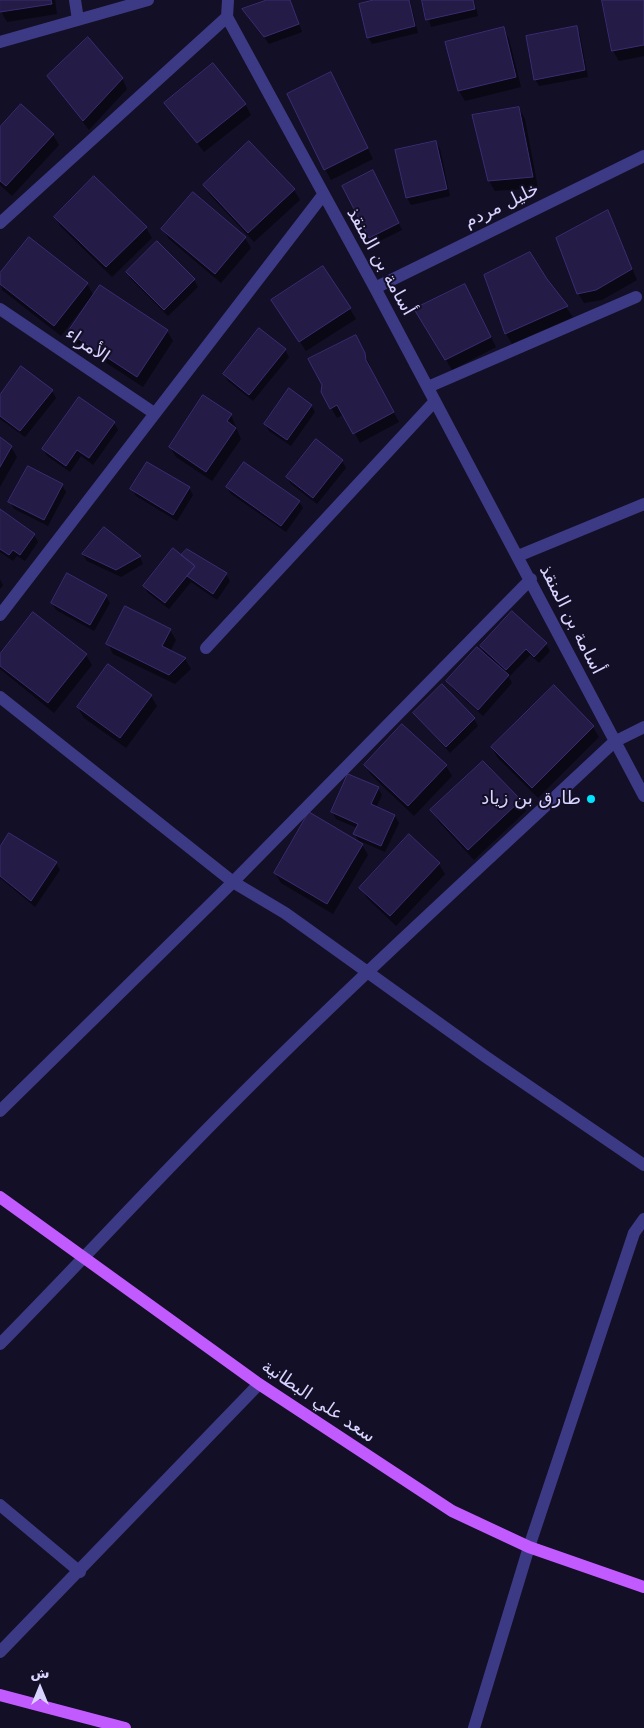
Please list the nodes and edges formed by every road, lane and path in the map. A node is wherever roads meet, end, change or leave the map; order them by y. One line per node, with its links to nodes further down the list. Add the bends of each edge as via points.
1 (75, 0): 5 (street)
2 (148, 0): 5 (street)
3 (228, 0): 4 (street)
4 (227, 17): 8 (street, أسامة بن المنقذ); 9 (street)
5 (78, 20): 6 (street)
6 (0, 42)
7 (644, 156): 10 (street, خليل مردم)
8 (323, 195): 10 (street, أسامة بن المنقذ); 15 (street)
9 (0, 223)
10 (375, 288): 13 (street, أسامة بن المنقذ)
11 (636, 297): 13 (street)
12 (0, 309): 15 (street, الأمراء)
13 (428, 387): 14 (street, أسامة بن المنقذ)
14 (435, 401): 17 (street, أسامة بن المنقذ); 20 (street)
15 (154, 412): 19 (street)
16 (644, 504): 17 (street)
17 (518, 556): 18 (street, أسامة بن المنقذ)
18 (531, 579): 23 (street, أسامة بن المنقذ); 25 (street)
19 (0, 615)
20 (206, 648)
21 (0, 697): 25 (street)
22 (644, 727): 23 (street)
23 (614, 742): 24 (street, أسامة بن المنقذ); 26 (street)
24 (644, 796)
25 (233, 882): 26 (street, via 285,913); 27 (street)
26 (369, 972): 28 (street); 31 (street, via 228,1108)
27 (0, 1111)
28 (644, 1165)
29 (0, 1197): 31 (main road, سعد علي البطانية)
30 (644, 1219): 35 (street, via 634,1233)
31 (85, 1259): 32 (street); 33 (main road, سعد علي البطانية)
32 (0, 1344)
33 (259, 1384): 35 (main road, سعد علي البطانية, via 452,1511); 36 (street)
34 (0, 1505): 36 (street)
35 (529, 1547): 37 (main road, سعد علي البطانية); 41 (street)
36 (80, 1572): 38 (street)
37 (644, 1587)
38 (0, 1652)
39 (0, 1695): 40 (main road)
40 (125, 1728)
41 (474, 1728)

